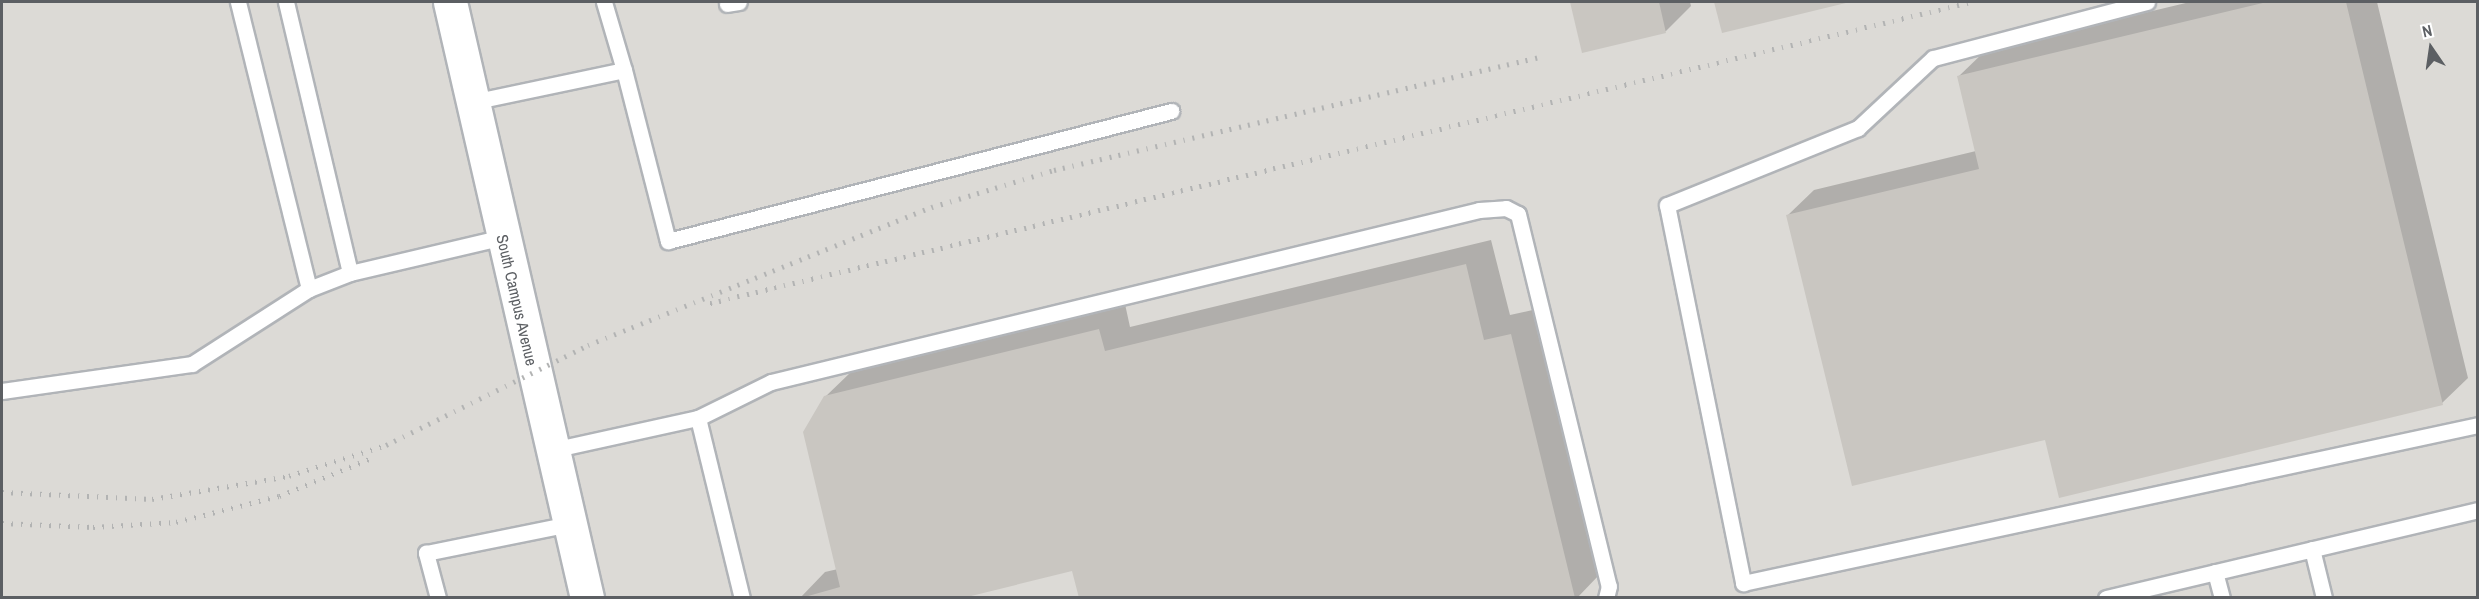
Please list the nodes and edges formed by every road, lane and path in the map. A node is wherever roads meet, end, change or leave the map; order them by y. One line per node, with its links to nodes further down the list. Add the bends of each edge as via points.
1 (238, 2): 11 (lane)
2 (286, 2): 10 (lane)
3 (450, 2): 7 (street, South Campus Avenue)
4 (604, 2): 6 (lane)
5 (2147, 2): 14 (lane, via 1933,58 1858,128 1667,205 1743,583)
6 (624, 70): 7 (lane); 8 (lane, via 668,241)
7 (472, 102): 9 (street, South Campus Avenue)
8 (1171, 111)
9 (502, 237): 10 (lane); 15 (street, South Campus Avenue)
10 (350, 273): 11 (lane)
11 (309, 289): 12 (lane, via 192,363)
12 (2, 391)
13 (699, 418): 15 (lane); 22 (lane); 23 (lane, via 771,382 1479,210 1506,208 1518,214 1609,586)
14 (2478, 424)
15 (552, 450): 17 (street, South Campus Avenue)
16 (2478, 510): 18 (lane)
17 (570, 524): 20 (lane, via 426,553); 21 (street, South Campus Avenue)
18 (2312, 549): 19 (lane); 26 (lane)
19 (2216, 572): 24 (lane); 25 (lane)
20 (438, 597)
21 (587, 597)
22 (742, 597)
23 (1606, 597)
24 (2106, 597)
25 (2222, 597)
26 (2324, 597)

